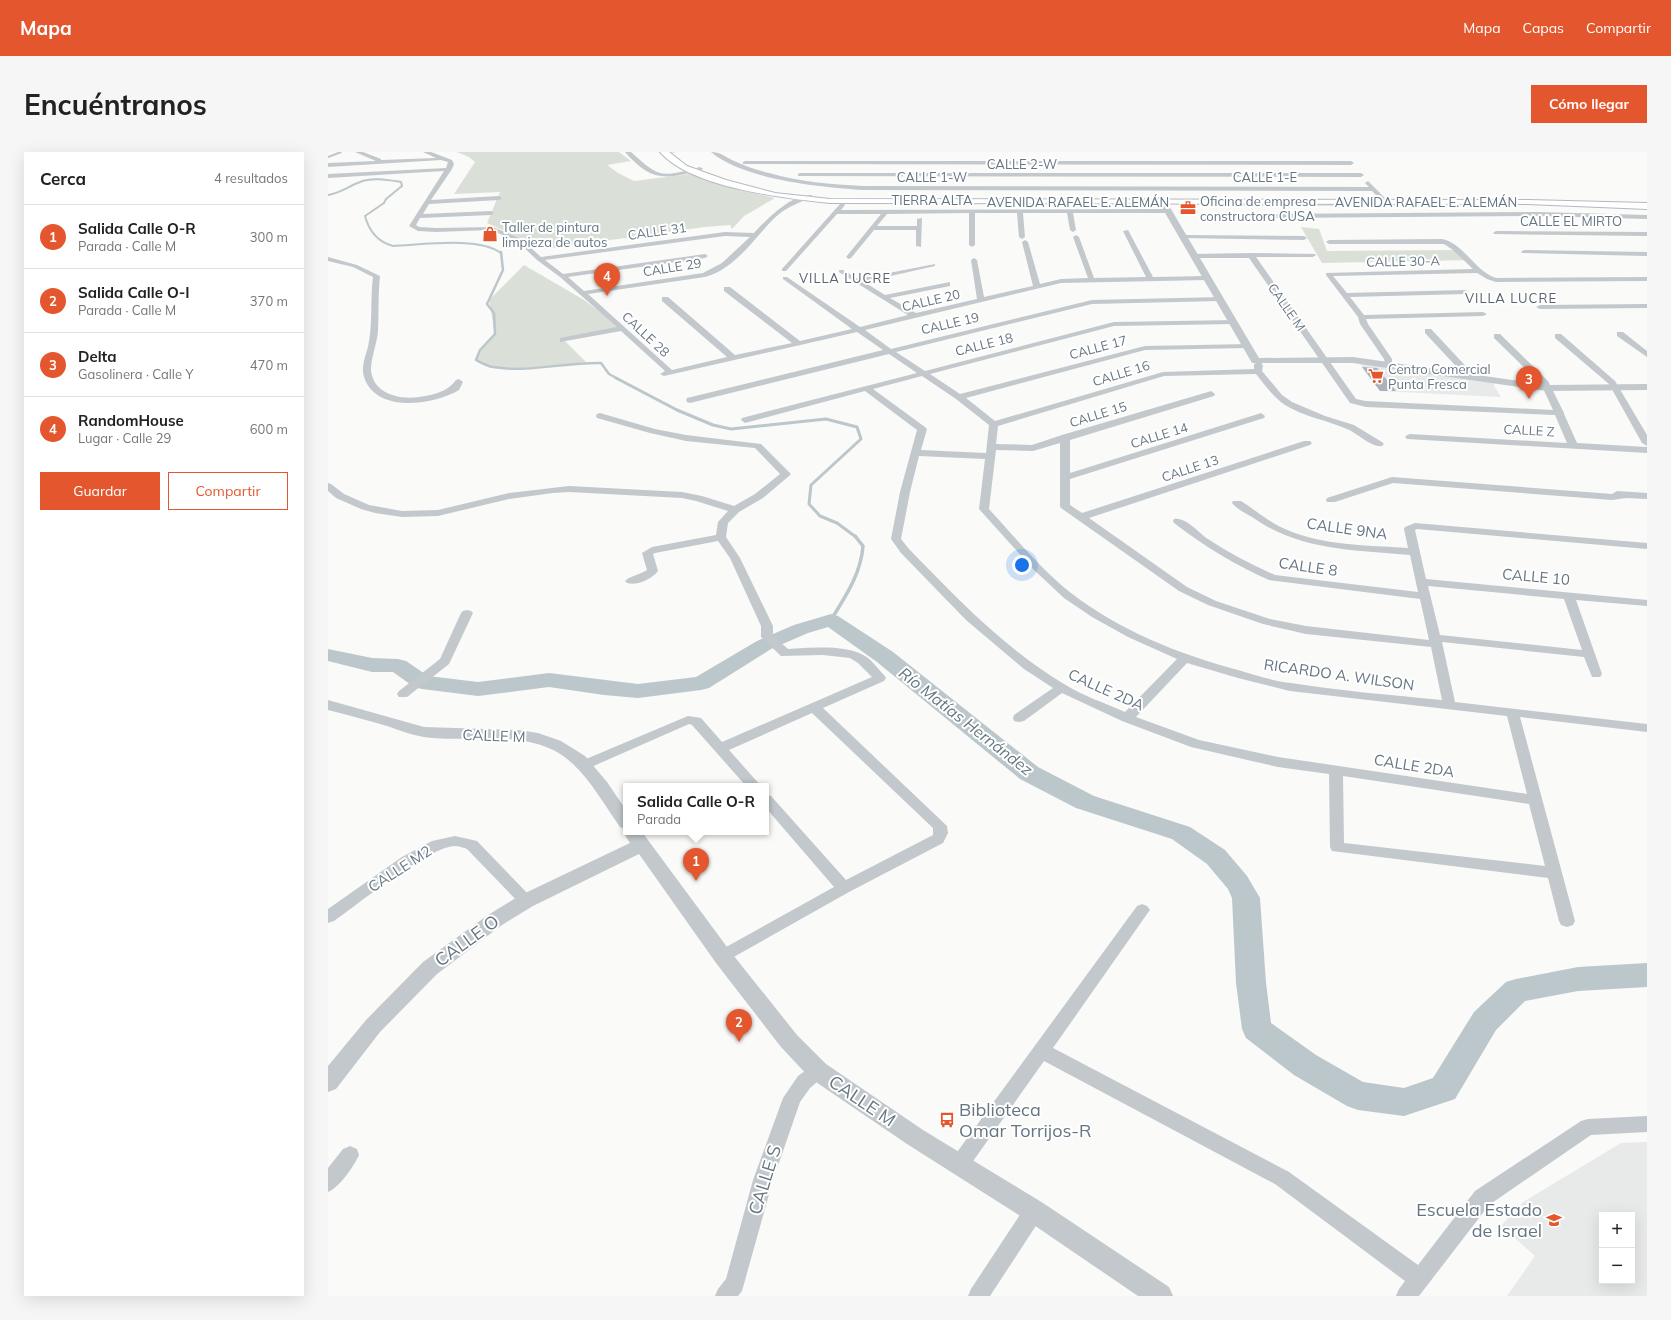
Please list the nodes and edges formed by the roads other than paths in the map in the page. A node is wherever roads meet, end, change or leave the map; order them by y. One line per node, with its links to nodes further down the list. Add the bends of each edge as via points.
1 (358, 152): 11 (street)
2 (426, 152): 7 (street)
3 (628, 152): 17 (street, via 658,175)
4 (669, 152): 16 (main road, AVENIDA RAFAEL E. ALEMÁN); 17 (main road, AVENIDA RAFAEL E. ALEMÁN, via 678,164)
5 (714, 152): 12 (street, CALLE 1-W)
6 (1346, 158): 13 (street)
7 (445, 159): 11 (street); 15 (street, via 452,164)
8 (933, 160): 9 (street); 12 (street); 18 (street)
9 (1145, 160): 10 (street); 20 (street)
10 (1249, 160): 13 (street); 21 (street)
11 (384, 162): 14 (street)
12 (733, 163): 24 (street, CALLE 1-W)
13 (1351, 163): 22 (street)
14 (328, 165)
15 (449, 169): 23 (street); 32 (street)
16 (700, 169): 17 (street); 28 (main road, AVENIDA RAFAEL E. ALEMÁN, via 761,188)
17 (691, 171): 28 (main road, AVENIDA RAFAEL E. ALEMÁN, via 753,190)
18 (932, 175): 19 (street, CALLE 2-W); 24 (street, CALLE 2-W)
19 (1085, 175): 20 (street, CALLE 2-W); 25 (street)
20 (1151, 175): 21 (street, CALLE 2-W); 26 (street)
21 (1258, 175): 22 (street, CALLE 2-W)
22 (1361, 175): 27 (street)
23 (328, 176)
24 (774, 176): 25 (street, CALLE 1-W, via 826,186 863,188)
25 (1088, 188): 26 (street, CALLE 1-W)
26 (1155, 188): 27 (street, CALLE 1-E); 31 (street)
27 (1374, 189): 30 (street)
28 (806, 197): 31 (main road, AVENIDA RAFAEL E. ALEMÁN, via 865,202); 53 (street, CALLE 29, via 778,212)
29 (499, 198): 32 (street)
30 (1383, 199): 31 (main road, AVENIDA RAFAEL E. ALEMÁN); 34 (main road, AVENIDA RAFAEL E. ALEMÁN, via 1539,199)
31 (1161, 200): 34 (main road, AVENIDA RAFAEL E. ALEMÁN); 43 (street)
32 (427, 202): 44 (street)
33 (842, 205): 36 (street)
34 (1647, 205)
35 (491, 212): 44 (street)
36 (836, 212): 37 (street, TIERRA ALTA); 95 (street, via 785,274)
37 (886, 212): 38 (street, TIERRA ALTA); 48 (street)
38 (921, 212): 39 (street, TIERRA ALTA); 49 (street)
39 (972, 212): 40 (street, TIERRA ALTA); 57 (street)
40 (1020, 212): 41 (street, TIERRA ALTA); 79 (street, via 1023,239)
41 (1070, 212): 42 (street, TIERRA ALTA); 77 (street)
42 (1119, 212): 43 (street, TIERRA ALTA); 47 (street)
43 (1168, 212): 54 (street)
44 (418, 216): 67 (street, CALLE 28, via 412,226 418,229 491,228 518,240)
45 (1254, 216): 46 (street, via 1600,214)
46 (1647, 217)
47 (1122, 220)
48 (873, 228): 49 (street); 65 (street)
49 (919, 228): 58 (street)
50 (1126, 231): 75 (street)
51 (1496, 233): 52 (street, CALLE EL MIRTO)
52 (1647, 234)
53 (755, 235): 67 (street, CALLE 31, via 725,234); 82 (street, CALLE 29, via 715,272)
54 (1183, 237): 55 (street); 64 (street)
55 (1304, 238)
56 (1329, 242): 71 (street, via 1446,242)
57 (972, 245)
58 (919, 246)
59 (1524, 252): 60 (street)
60 (1647, 254)
61 (1251, 255): 62 (street); 64 (street); 105 (street, CALLE M)
62 (1313, 255)
63 (704, 256): 72 (street)
64 (1194, 256): 73 (street)
65 (849, 257)
66 (328, 259): 112 (street, via 355,266 376,276 373,341 368,376 377,390 401,402 450,391 456,388)
67 (539, 259): 72 (street, CALLE 28)
68 (974, 260): 87 (street)
69 (933, 265): 76 (street)
70 (841, 271): 76 (street)
71 (1480, 271): 74 (street, via 1487,278 1496,280); 83 (street, CALLE 30-A, via 1328,274)
72 (562, 276): 82 (street, CALLE 28)
73 (1207, 278): 75 (street, CALLE 20); 86 (street)
74 (1647, 279)
75 (1151, 280): 77 (street, CALLE 20)
76 (857, 281): 84 (street)
77 (1092, 281): 79 (street, CALLE 20, via 1061,281)
78 (947, 284): 84 (street)
79 (1038, 287): 87 (street, CALLE 20)
80 (727, 289): 101 (street)
81 (1465, 292): 83 (street)
82 (583, 293): 94 (street, CALLE 28)
83 (1345, 295): 92 (street)
84 (884, 297): 91 (street)
85 (665, 299): 106 (street)
86 (1219, 299): 93 (street); 103 (street, CALLE 19, via 1092,302)
87 (981, 300): 91 (street, CALLE 20)
88 (1647, 306): 89 (street)
89 (1540, 307)
90 (1483, 314): 92 (street)
91 (915, 316): 95 (street, CALLE 20)
92 (1362, 317): 107 (street)
93 (1233, 322): 102 (street); 110 (street, CALLE 18, via 1114,324)
94 (622, 328): 100 (street); 109 (street, CALLE 28)
95 (858, 330): 101 (street, CALLE 20); 103 (street)
96 (1428, 331): 111 (street)
97 (1620, 334): 104 (street)
98 (1497, 336): 114 (street)
99 (1558, 336): 115 (street)
100 (563, 340)
101 (799, 344): 106 (street, CALLE 20)
102 (1247, 346): 108 (street); 119 (street, CALLE 17, via 1145,348)
103 (888, 350): 110 (street); 120 (street, CALLE 19)
104 (1647, 356)
105 (1322, 357): 107 (street); 108 (street); 121 (street, CALLE M, via 1350,398 1358,402)
106 (733, 358): 109 (street, CALLE 20)
107 (1389, 361): 111 (street)
108 (1256, 363): 125 (street, CALLE 16, via 1163,374); 130 (street, via 1279,397 1289,404 1351,427)
109 (667, 373)
110 (922, 373): 117 (street, CALLE 18); 119 (street)
111 (1468, 374): 114 (street)
112 (459, 382)
113 (1647, 382): 115 (street)
114 (1546, 385): 115 (street); 121 (street)
115 (1613, 385): 116 (street); 129 (street)
116 (1647, 387)
117 (866, 388): 124 (street, CALLE 18); 134 (street, CALLE 2DA, via 922,430)
118 (1211, 394): 127 (street, CALLE 15)
119 (959, 397): 125 (street)
120 (690, 400)
121 (1560, 413): 131 (street)
122 (600, 416): 140 (street, via 686,438 758,446 786,474 759,496)
123 (1261, 416): 135 (street, CALLE 14)
124 (745, 420)
125 (994, 424): 133 (street, RICARDO A. WILSON)
126 (1410, 437): 131 (street, CALLE Z)
127 (1065, 438): 133 (street, CALLE 15, via 1033,448); 135 (street)
128 (1307, 443): 141 (street, CALLE 13)
129 (1647, 443)
130 (1379, 444)
131 (1573, 445): 132 (street, CALLE Z)
132 (1647, 450)
133 (991, 452): 134 (street, CALLE 15); 154 (street, RICARDO A. WILSON, via 984,509 1056,585 1090,611 1137,639)
134 (916, 453): 156 (street, CALLE 2DA, via 896,539 970,618 1028,666)
135 (1064, 478): 141 (street, via 1065,506)
136 (328, 486): 140 (street, via 340,496 365,506 402,514 438,513 509,496 569,488 682,495)
137 (1647, 496): 138 (street, via 1612,497 1513,487 1392,480)
138 (1331, 500)
139 (1237, 502): 145 (street, CALLE 9NA, via 1281,531 1304,540)
140 (735, 510): 143 (street, via 723,522)
141 (1081, 517): 152 (street, via 1184,589 1212,603 1268,622 1306,630)
142 (1178, 521): 148 (street, CALLE 8, via 1204,541 1250,568 1273,578)
143 (722, 537): 146 (street, via 652,550 647,553 654,571); 160 (street, via 735,558 767,626 767,637 778,648 785,653 813,652 859,658 880,678)
144 (1647, 546): 145 (street, via 1415,526 1409,528)
145 (1414, 552): 147 (street)
146 (631, 581)
147 (1421, 582): 148 (street); 149 (street, CALLE 10)
148 (1425, 596): 152 (street)
149 (1570, 596): 150 (street, CALLE 10); 153 (street)
150 (1647, 603)
151 (467, 613): 157 (street, via 445,661)
152 (1436, 641): 153 (street); 159 (street)
153 (1589, 654): 155 (street)
154 (1184, 659): 159 (street, RICARDO A. WILSON, via 1232,674 1290,687); 163 (street)
155 (1596, 674)
156 (1061, 688): 162 (street); 163 (street, CALLE 2DA)
157 (403, 694)
158 (328, 705): 166 (street, CALLE M, via 422,731 536,738 557,745)
159 (1449, 706): 161 (street, RICARDO A. WILSON)
160 (814, 707): 165 (street); 174 (street, via 940,826 941,832 938,839)
161 (1512, 712): 164 (street, RICARDO A. WILSON); 169 (street)
162 (1018, 718)
163 (1127, 718): 167 (street, CALLE 2DA, via 1196,744 1278,762)
164 (1647, 728)
165 (721, 748): 166 (street, via 696,721 688,720); 168 (street)
166 (584, 764): 171 (street, CALLE M)
167 (1336, 770): 169 (street, CALLE 2DA); 173 (street, via 1337,847)
168 (751, 783)
169 (1535, 800): 173 (street)
170 (769, 802): 174 (street)
171 (623, 819)
172 (637, 838): 175 (street, CALLE O); 179 (street, CALLE M)
173 (1554, 873): 178 (street)
174 (844, 888): 179 (street)
175 (526, 901): 177 (street, CALLE M2, via 472,845 454,841 437,845 407,861); 182 (street, CALLE O, via 494,920 430,968 373,1026)
176 (1142, 910): 180 (street)
177 (328, 917)
178 (1567, 921)
179 (723, 957): 181 (street, CALLE M, via 788,1042)
180 (1041, 1050): 185 (street); 188 (street, via 1282,1178)
181 (818, 1071): 185 (street, CALLE M); 189 (street, CALLE S, via 804,1082 792,1098 763,1180 735,1284)
182 (328, 1082)
183 (1647, 1124): 188 (street, via 1588,1127 1482,1198)
184 (350, 1155): 186 (street)
185 (959, 1165): 187 (street, CALLE M)
186 (328, 1183)
187 (1034, 1211): 190 (street); 191 (street, CALLE M)
188 (1420, 1279): 192 (street)
189 (725, 1296)
190 (978, 1296)
191 (1160, 1296)
192 (1406, 1296)

